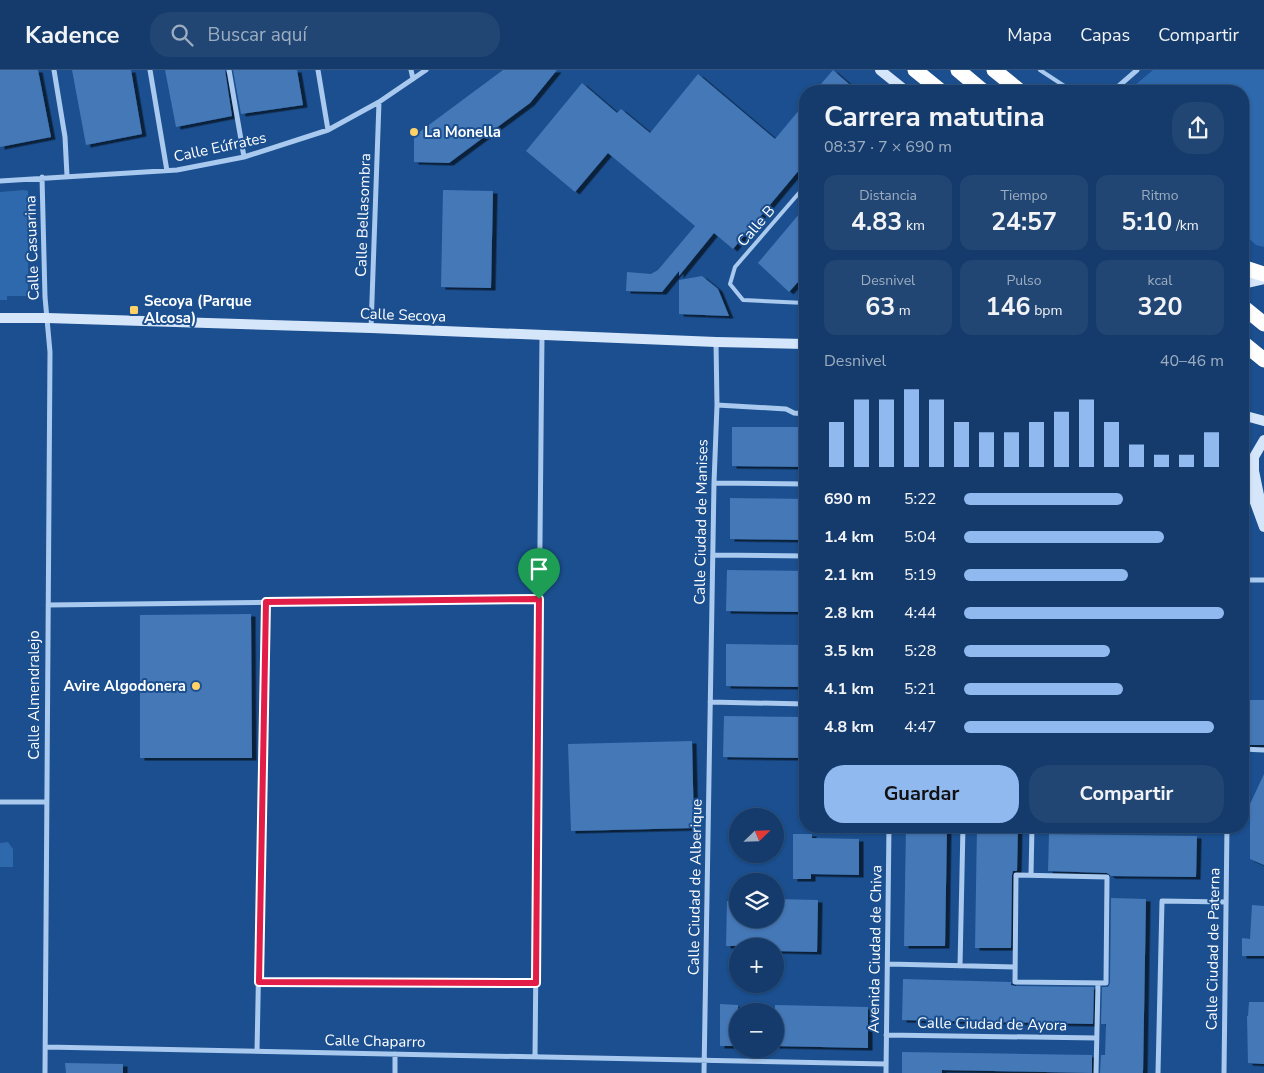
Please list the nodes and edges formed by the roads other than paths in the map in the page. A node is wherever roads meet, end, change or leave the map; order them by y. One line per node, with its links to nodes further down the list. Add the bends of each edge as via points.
1 (54, 70): 24 (street, via 65,137)
2 (150, 70): 23 (street)
3 (229, 70): 22 (street)
4 (318, 70): 21 (street)
5 (412, 70): 13 (street)
6 (426, 70): 13 (street, Calle Eúfrates)
7 (880, 70): 14 (main road)
8 (915, 70): 15 (highway)
9 (958, 70): 16 (highway)
10 (994, 70): 17 (highway)
11 (1040, 70): 18 (lane)
12 (1137, 70): 19 (street)
13 (413, 79): 20 (street, Calle Eúfrates)
14 (899, 85)
15 (933, 85)
16 (976, 85)
17 (1013, 85)
18 (1063, 85)
19 (1120, 85)
20 (379, 102): 21 (street, Calle Eúfrates); 33 (street, Calle Bellasombra)
21 (328, 130): 22 (street, Calle Eúfrates)
22 (244, 157): 23 (street, Calle Eúfrates)
23 (166, 171): 24 (street, Calle Eúfrates)
24 (67, 176): 25 (street, Calle Eúfrates)
25 (42, 178): 26 (street, Calle Eúfrates); 31 (street, Calle Casuarina)
26 (0, 181)
27 (799, 193): 28 (lane, Calle B, via 735,267 730,284 743,300)
28 (799, 303)
29 (1249, 312): 32 (highway)
30 (0, 318): 31 (main road, Calle Secoya)
31 (47, 318): 33 (main road, Calle Secoya); 55 (street, Calle Almendralejo, via 50,352)
32 (1264, 324)
33 (371, 328): 34 (main road, Calle Secoya)
34 (542, 335): 35 (main road, Calle Secoya); 53 (street)
35 (716, 342): 36 (main road, Calle Secoya); 39 (street, Calle Ciudad de Manises)
36 (799, 344)
37 (1249, 348): 38 (highway)
38 (1264, 360)
39 (717, 405): 40 (street, via 786,409); 44 (street, Calle Ciudad de Manises)
40 (799, 413)
41 (1249, 417): 42 (main road)
42 (1264, 420)
43 (1264, 441): 47 (main road, via 1254,457 1254,471)
44 (714, 483): 45 (street); 49 (street, Calle Ciudad de Manises)
45 (799, 484)
46 (1249, 486): 48 (main road)
47 (1264, 519)
48 (1264, 527)
49 (713, 555): 50 (street); 56 (street, Calle Ciudad de Manises)
50 (799, 556)
51 (1249, 580): 52 (street)
52 (1264, 580)
53 (539, 599): 54 (street); 72 (street)
54 (266, 602): 55 (street); 71 (street)
55 (48, 605): 61 (street, Calle Almendralejo)
56 (710, 702): 57 (street); 80 (street, Calle Ciudad de Alberique)
57 (799, 704)
58 (1249, 749): 59 (street)
59 (1264, 750)
60 (0, 802): 61 (street)
61 (46, 802): 76 (street, Calle Almendralejo)
62 (889, 833): 68 (street, Avenida Ciudad de Chiva)
63 (963, 833): 69 (street)
64 (1032, 833): 66 (street)
65 (1227, 833): 67 (street, Calle Ciudad de Paterna)
66 (1032, 875): 70 (street, via 1016,875); 73 (street, via 1107,877 1106,984)
67 (1226, 902): 87 (street, via 1162,901); 88 (street, Calle Ciudad de Paterna)
68 (888, 964): 69 (street); 74 (street, Avenida Ciudad de Chiva)
69 (960, 966): 70 (street)
70 (1015, 967): 73 (street, via 1015,982)
71 (259, 982): 72 (street); 77 (street)
72 (536, 983): 79 (street)
73 (1098, 983): 75 (street)
74 (886, 1035): 75 (street, Calle Ciudad de Ayora); 81 (street, Avenida Ciudad de Chiva)
75 (1097, 1038): 86 (street)
76 (46, 1047): 77 (street, Calle Chaparro); 82 (street, Calle Almendralejo)
77 (257, 1051): 78 (street, Calle Chaparro)
78 (395, 1054): 79 (street, Calle Chaparro); 83 (street)
79 (535, 1057): 80 (street, Calle Chaparro)
80 (704, 1060): 81 (street, Calle Chaparro); 84 (street, Calle Ciudad de Alberique)
81 (886, 1064): 85 (street, Avenida Ciudad de Chiva)
82 (46, 1073)
83 (395, 1073)
84 (704, 1073)
85 (886, 1073)
86 (1096, 1073)
87 (1158, 1073)
88 (1224, 1073)

